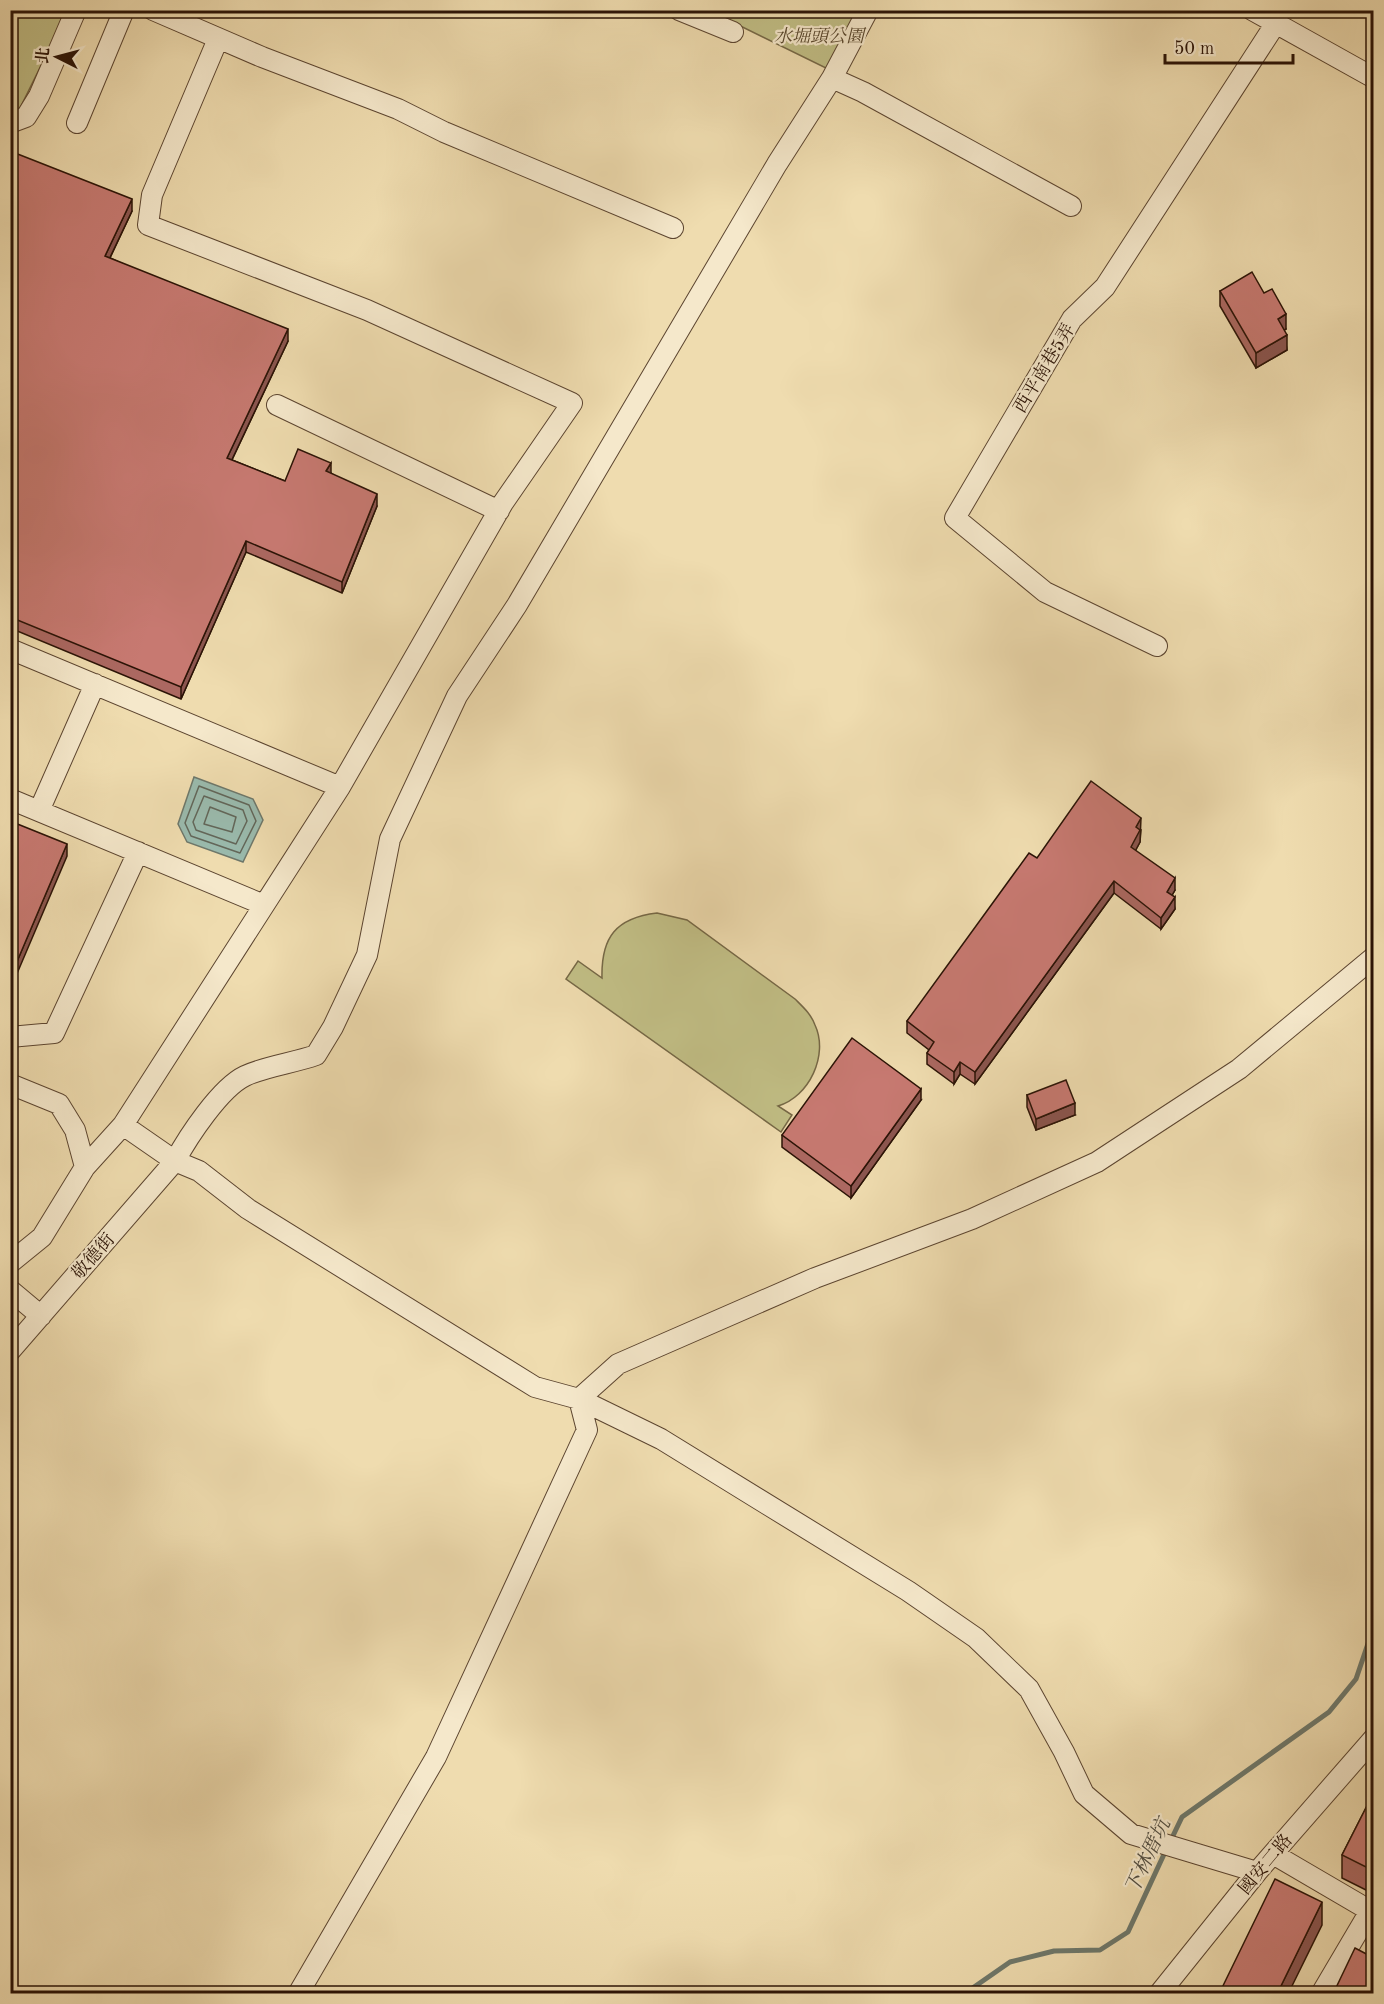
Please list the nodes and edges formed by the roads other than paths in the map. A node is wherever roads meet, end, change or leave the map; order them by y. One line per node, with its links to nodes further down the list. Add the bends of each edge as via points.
1 (76, 10): 12 (street, via 39,96 26,117)
2 (124, 10): 13 (street)
3 (153, 10): 9 (street)
4 (679, 10): 8 (street)
5 (868, 10): 10 (street, 敬德街)
6 (1252, 10): 7 (street)
7 (1276, 23): 11 (street); 18 (street, 西平南巷5弄, via 1105,287 1072,319 955,518 1045,592)
8 (733, 32)
9 (218, 39): 15 (street, via 398,109); 17 (street, via 152,195 148,225 368,310 572,403)
10 (832, 78): 14 (street); 30 (street, 敬德街, via 777,164 517,605 457,696 390,839 367,955 333,1027 316,1055 244,1076 190,1133)
11 (1374, 78)
12 (10, 123)
13 (76, 123)
14 (1071, 206)
15 (673, 228)
16 (277, 405): 17 (street)
17 (498, 511): 21 (street)
18 (1157, 646)
19 (10, 649): 20 (street)
20 (95, 684): 21 (street); 23 (street)
21 (340, 787): 25 (street)
22 (10, 799): 23 (street)
23 (39, 811): 24 (street)
24 (138, 852): 25 (street); 27 (street, via 54,1033)
25 (264, 905): 29 (street)
26 (1374, 957): 36 (street, via 1239,1069 1096,1162 972,1219 814,1278 618,1364)
27 (10, 1037)
28 (10, 1084): 31 (street, via 59,1104 75,1130)
29 (123, 1125): 30 (street); 31 (street)
30 (175, 1161): 34 (street, 敬德街); 36 (street, via 198,1171 248,1209 535,1387)
31 (85, 1167): 32 (street, via 42,1237)
32 (10, 1263)
33 (10, 1290): 34 (street)
34 (41, 1316): 35 (street, 敬德街)
35 (10, 1351)
36 (579, 1399): 39 (street, via 661,1439 908,1591 976,1638 1029,1689 1084,1794 1131,1834); 41 (street, via 587,1430 436,1757)
37 (1374, 1738): 38 (street, 國安二路)
38 (1273, 1854): 39 (street, 國安二路); 40 (street)
39 (1257, 1872): 42 (street, 國安二路)
40 (1372, 1912): 43 (street)
41 (298, 1994)
42 (1159, 1994)
43 (1321, 1994)

